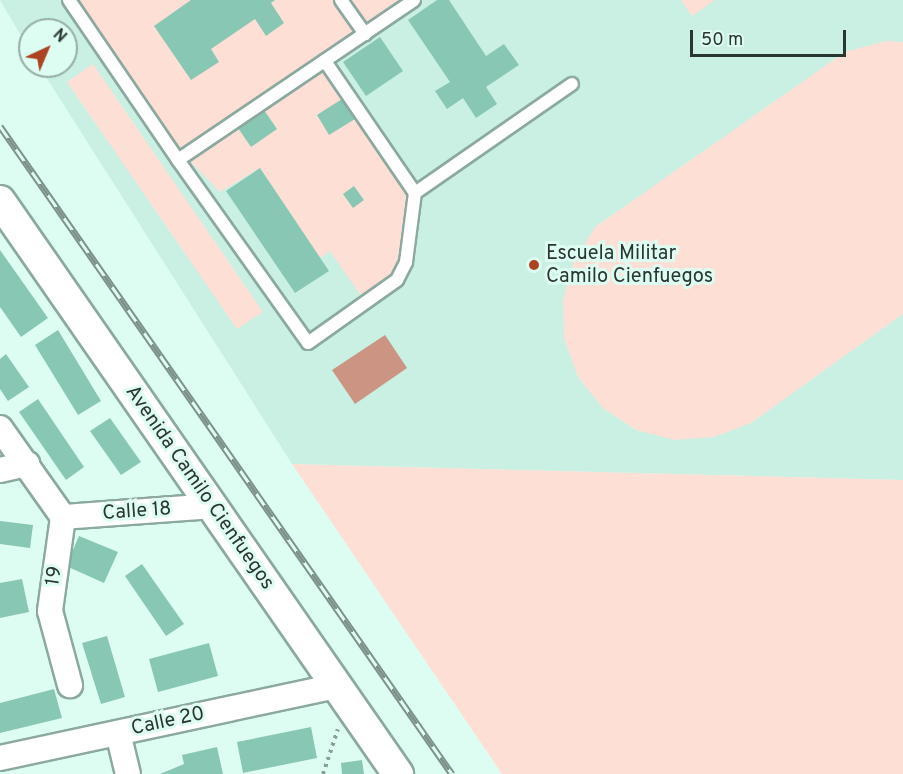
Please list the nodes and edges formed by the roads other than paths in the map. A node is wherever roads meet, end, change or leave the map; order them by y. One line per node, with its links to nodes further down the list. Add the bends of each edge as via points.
1 (69, 0): 7 (lane)
2 (341, 0): 4 (lane)
3 (414, 0): 4 (lane)
4 (364, 34): 5 (lane)
5 (325, 61): 7 (lane); 8 (lane)
6 (572, 84): 8 (lane)
7 (178, 160): 8 (lane, via 308,343 397,280 406,262)
8 (414, 193)
9 (0, 201): 13 (street, Avenida Camilo Cienfuegos)
10 (0, 428): 11 (street)
11 (27, 464): 12 (street); 14 (street)
12 (0, 470)
13 (212, 506): 14 (street, Calle 18); 16 (street, Avenida Camilo Cienfuegos)
14 (63, 518): 15 (street, 19, via 50,611)
15 (70, 685)
16 (340, 691): 17 (street, Calle 20); 20 (street, Avenida Camilo Cienfuegos)
17 (118, 733): 18 (street, Calle 20); 19 (street)
18 (0, 759)
19 (128, 774)
20 (398, 774)

